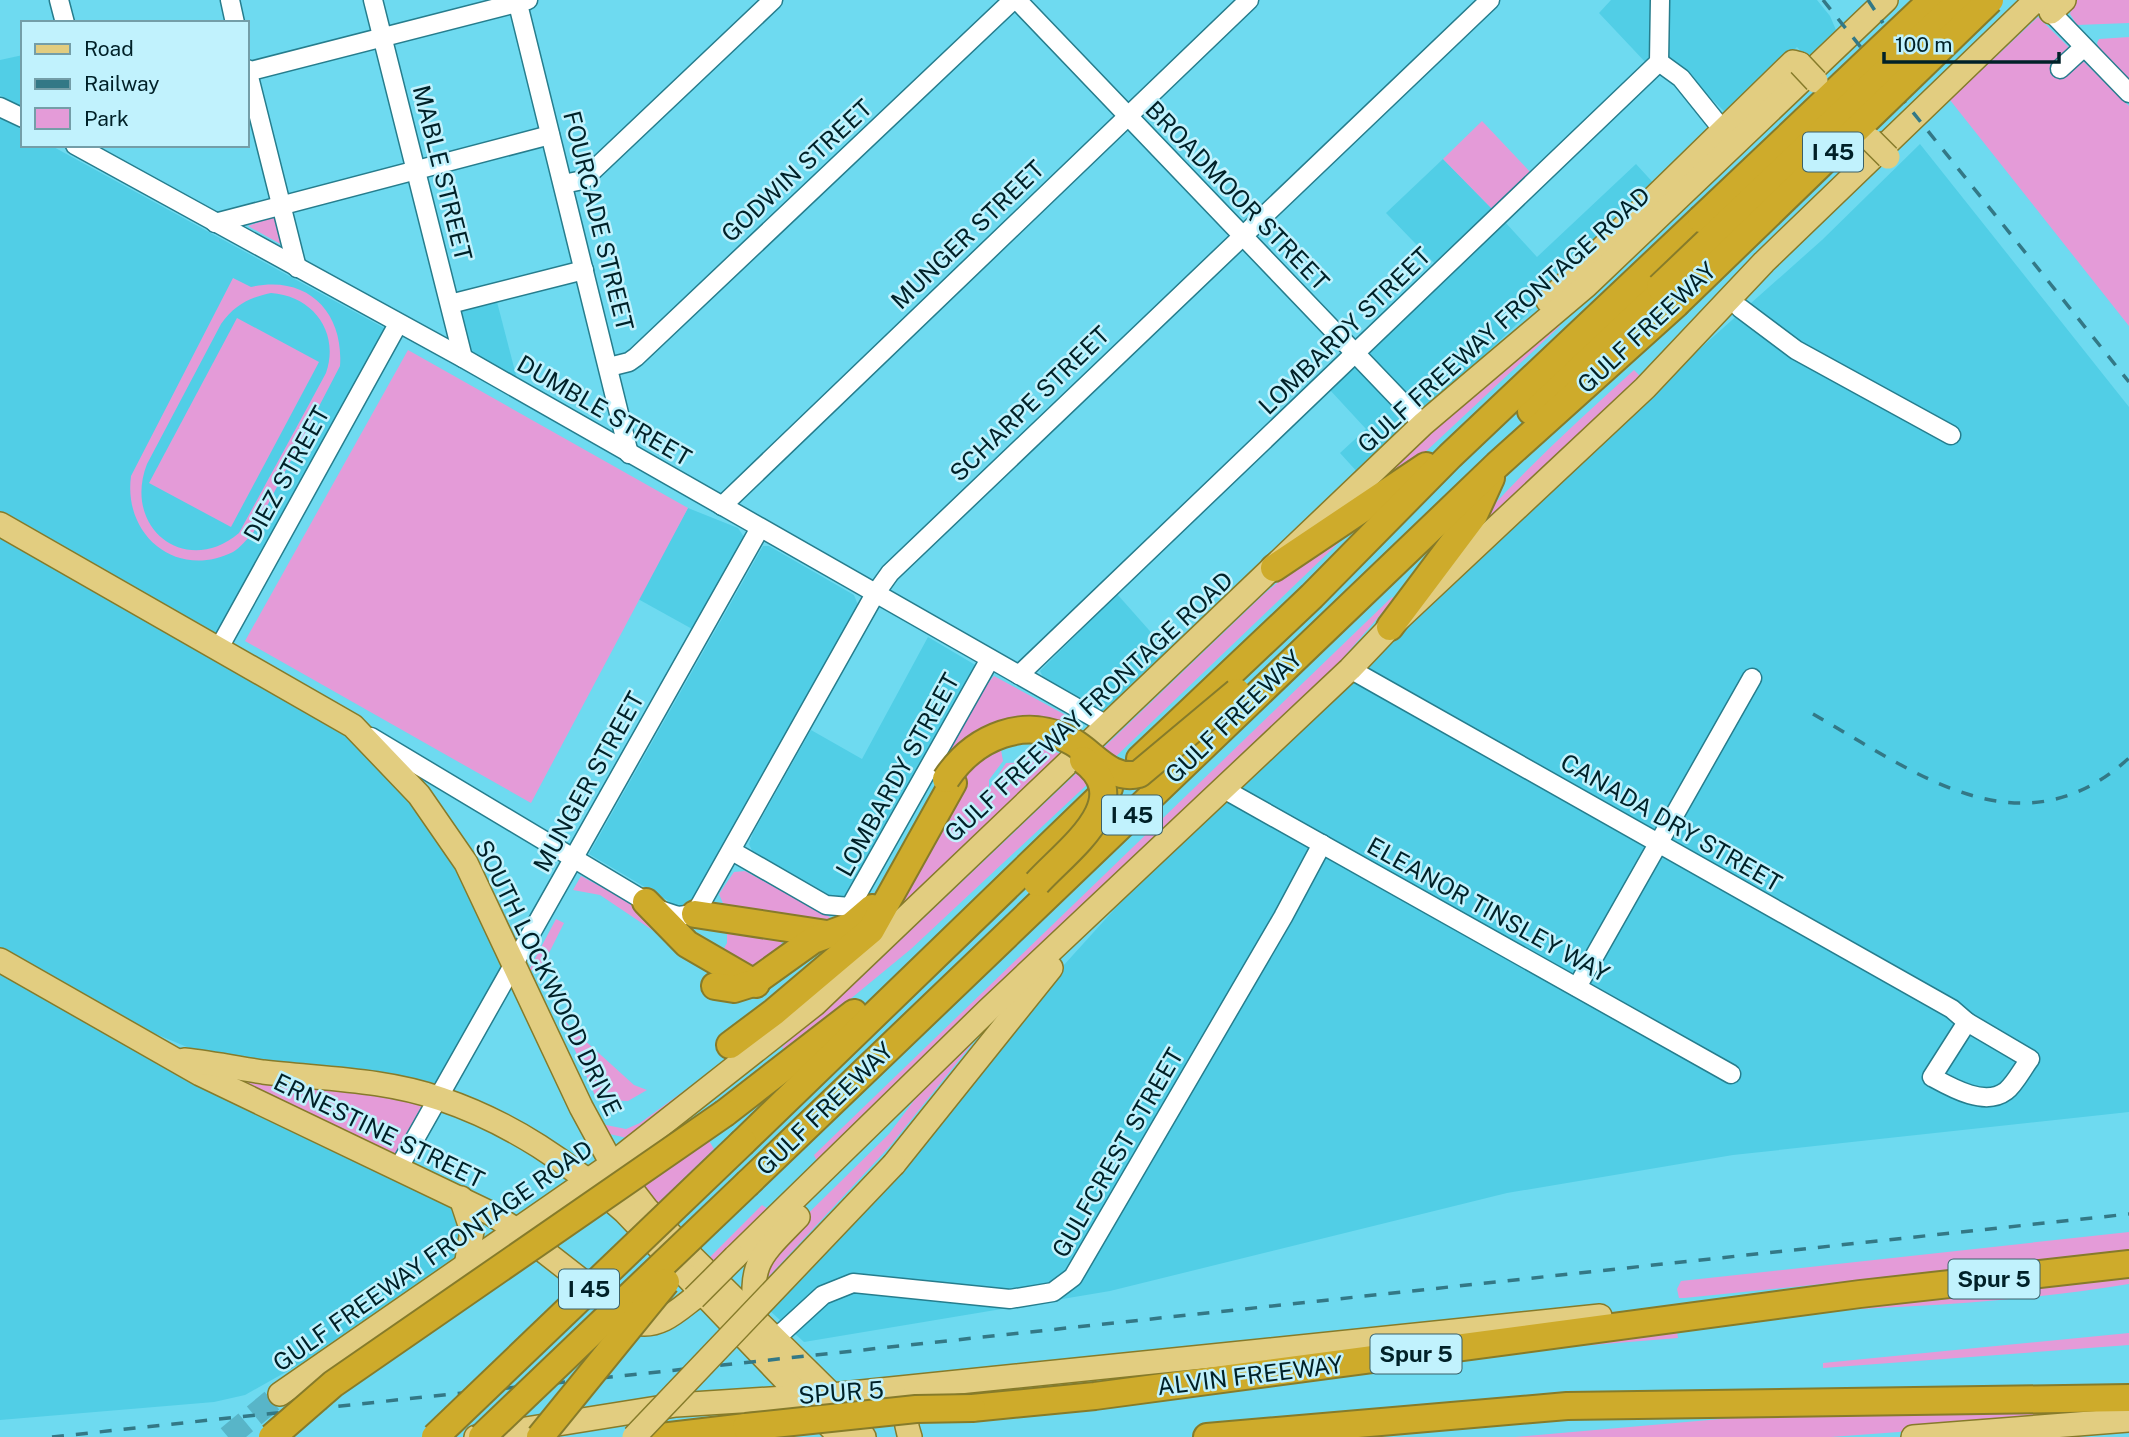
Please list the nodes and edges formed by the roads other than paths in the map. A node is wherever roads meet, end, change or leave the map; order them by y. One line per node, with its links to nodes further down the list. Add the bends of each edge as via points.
1 (59, 0): 15 (street)
2 (230, 0): 16 (street)
3 (373, 0): 17 (street, MABLE STREET)
4 (773, 0): 31 (street, via 583,180)
5 (1015, 0): 25 (street, BROADMOOR STREET); 44 (street, GODWIN STREET, via 636,357)
6 (1249, 0): 25 (street, MUNGER STREET)
7 (1490, 0): 34 (street, SCHARPE STREET)
8 (1660, 0): 19 (street)
9 (1886, 0): 45 (main road, GULF FREEWAY FRONTAGE ROAD, via 1586,286)
10 (1932, 0): 37 (highway, GULF FREEWAY / I 45, bridge)
11 (1961, 0): 37 (highway, GULF FREEWAY, bridge)
12 (1990, 0): 37 (highway, GULF FREEWAY / I 45, bridge)
13 (521, 1): 17 (street); 28 (street, FOURCADE STREET)
14 (2047, 4): 18 (street); 43 (main road, via 1764,262)
15 (64, 21)
16 (235, 21)
17 (382, 36): 21 (street); 30 (street, MABLE STREET)
18 (2084, 47): 20 (street); 23 (street)
19 (1659, 62): 27 (street, via 1681,78); 41 (street, LOMBARDY STREET)
20 (2060, 69)
21 (248, 71)
22 (248, 75): 32 (street)
23 (2129, 93)
24 (0, 107): 26 (street)
25 (1127, 116): 34 (street, BROADMOOR STREET); 51 (street, MUNGER STREET)
26 (21, 117)
27 (1722, 129): 39 (main road, bridge, via 1793,62 1808,72 1888,157 1887,164); 45 (main road)
28 (550, 135): 30 (street); 31 (street, FOURCADE STREET)
29 (79, 147): 33 (street, DUMBLE STREET)
30 (416, 169): 32 (street); 38 (street, MABLE STREET)
31 (564, 184): 36 (street, FOURCADE STREET)
32 (283, 205): 33 (street); 35 (street)
33 (215, 223): 35 (street, DUMBLE STREET)
34 (1240, 236): 41 (street, BROADMOOR STREET); 55 (street, SCHARPE STREET, via 890,573)
35 (297, 268): 40 (street, DUMBLE STREET)
36 (584, 270): 38 (street); 44 (street, FOURCADE STREET)
37 (1661, 288): 49 (highway, GULF FREEWAY / I 45); 50 (highway, GULF FREEWAY / I 45); 62 (highway, GULF FREEWAY)
38 (450, 304): 42 (street, MABLE STREET)
39 (1740, 309): 43 (main road); 47 (street, via 1796,350)
40 (398, 324): 42 (street, DUMBLE STREET); 57 (street, DIEZ STREET)
41 (1356, 355): 46 (street, BROADMOOR STREET); 60 (street, LOMBARDY STREET)
42 (463, 358): 48 (street, DUMBLE STREET)
43 (1675, 359): 56 (main road)
44 (609, 367): 48 (street, FOURCADE STREET)
45 (1479, 375): 46 (main road, GULF FREEWAY FRONTAGE ROAD)
46 (1423, 424): 54 (main road, GULF FREEWAY FRONTAGE ROAD)
47 (1951, 435)
48 (629, 454): 51 (street, DUMBLE STREET)
49 (1450, 456): 54 (highway, via 1423,467); 80 (highway, GULF FREEWAY / I 45, via 1312,596)
50 (1497, 465): 56 (highway, via 1474,515); 92 (highway, GULF FREEWAY / I 45)
51 (722, 506): 53 (street, DUMBLE STREET)
52 (0, 524): 57 (main road, SOUTH LOCKWOOD DRIVE)
53 (760, 528): 55 (street, DUMBLE STREET); 70 (street, MUNGER STREET)
54 (1274, 568): 63 (main road, GULF FREEWAY FRONTAGE ROAD)
55 (875, 594): 58 (street, DUMBLE STREET); 69 (street, SCHARPE STREET)
56 (1390, 626): 59 (main road)
57 (219, 648): 64 (main road, SOUTH LOCKWOOD DRIVE)
58 (990, 659): 60 (street, DUMBLE STREET); 69 (street, LOMBARDY STREET, via 850,907 826,905)
59 (1350, 668): 66 (main road); 68 (street, CANADA DRY STREET)
60 (1019, 675): 63 (street, DUMBLE STREET)
61 (1752, 678): 68 (street)
62 (1237, 692): 65 (highway, bridge, via 1139,774 1121,776 1072,741 1030,729 982,741 967,752); 71 (highway, GULF FREEWAY, bridge)
63 (1107, 725): 93 (main road, GULF FREEWAY FRONTAGE ROAD, via 815,1004)
64 (353, 726): 70 (street); 78 (main road, SOUTH LOCKWOOD DRIVE, via 419,795 466,863)
65 (949, 781): 71 (highway, bridge, via 978,754 1022,739 1058,745 1093,770 1105,789 1102,809); 75 (highway, via 870,911 851,926); 79 (highway, via 882,914 871,930)
66 (1222, 788): 67 (street, ELEANOR TINSLEY WAY); 73 (main road)
67 (1322, 844): 84 (street, ELEANOR TINSLEY WAY); 103 (street, GULFCREST STREET, via 1073,1277 1053,1292 1010,1299 853,1283 823,1295)
68 (1658, 844): 84 (street); 86 (street, CANADA DRY STREET, via 1952,1009)
69 (732, 850): 74 (street, SCHARPE STREET)
70 (574, 859): 72 (street); 78 (street, MUNGER STREET)
71 (1037, 883): 92 (highway, GULF FREEWAY / I 45)
72 (646, 902): 74 (street, via 670,914); 81 (highway, via 687,943)
73 (1102, 905): 89 (main road); 117 (main road, bridge, via 894,1164)
74 (695, 914): 75 (highway)
75 (827, 933): 76 (highway)
76 (802, 947): 81 (highway); 82 (highway)
77 (0, 960): 88 (main road, ERNESTINE STREET)
78 (513, 964): 91 (street, MUNGER STREET); 93 (main road, SOUTH LOCKWOOD DRIVE)
79 (819, 974): 82 (highway); 85 (highway)
80 (914, 974): 92 (highway, GULF FREEWAY / I 45); 111 (highway, bridge, via 873,998 725,1114 333,1384)
81 (753, 983): 82 (highway); 83 (highway, via 734,989)
82 (787, 984): 85 (highway)
83 (715, 986)
84 (1577, 988): 90 (street, ELEANOR TINSLEY WAY)
85 (774, 1012): 87 (highway)
86 (1967, 1022): 86 (street, CANADA DRY STREET, via 1933,1077 1956,1090 1985,1097 2006,1091 2029,1059)
87 (730, 1045)
88 (174, 1059): 91 (main road, ERNESTINE STREET, via 355,1080); 94 (main road, ERNESTINE STREET)
89 (927, 1072): 98 (main road, ERNESTINE STREET, bridge, via 694,1298 663,1320 636,1323); 102 (main road, via 856,1158 759,1259 753,1282)
90 (1731, 1074)
91 (439, 1098): 94 (street, MUNGER STREET); 95 (main road, ERNESTINE STREET, via 490,1117)
92 (756, 1153): 96 (highway, GULF FREEWAY / I 45); 112 (highway, GULF FREEWAY / I 45, bridge); 113 (highway, GULF FREEWAY / I 45)
93 (612, 1164): 95 (main road, GULF FREEWAY FRONTAGE ROAD); 102 (main road, SOUTH LOCKWOOD DRIVE, via 646,1208)
94 (398, 1169): 97 (main road, ERNESTINE STREET)
95 (588, 1179): 98 (main road, GULF FREEWAY FRONTAGE ROAD); 107 (main road)
96 (748, 1184): 115 (highway, GULF FREEWAY / I 45, bridge); 116 (highway, bridge)
97 (461, 1198): 98 (main road, ERNESTINE STREET); 100 (main road, via 472,1231)
98 (518, 1231): 100 (main road, GULF FREEWAY FRONTAGE ROAD)
99 (2129, 1264): 101 (highway, Spur 5 / Spur 5)
100 (466, 1266): 105 (main road, GULF FREEWAY FRONTAGE ROAD)
101 (1860, 1294): 104 (main road, Spur 5, via 1844,1290); 109 (highway, ALVIN FREEWAY / Spur 5, via 1095,1396)
102 (756, 1320): 103 (main road, SOUTH LOCKWOOD DRIVE)
103 (775, 1339): 106 (main road, SOUTH LOCKWOOD DRIVE)
104 (930, 1385): 106 (main road, Spur 5); 122 (main road, via 917,1391 908,1404)
105 (280, 1394)
106 (832, 1395): 107 (main road, Spur 5); 121 (main road, SOUTH LOCKWOOD DRIVE)
107 (803, 1396): 114 (main road, Spur 5, via 676,1405); 120 (main road)
108 (2129, 1398): 123 (highway, via 1567,1406)
109 (972, 1408): 118 (highway, bridge, via 942,1407); 119 (highway, bridge)
110 (2129, 1420): 124 (main road)
111 (272, 1437)
112 (435, 1437)
113 (457, 1437)
114 (473, 1437)
115 (482, 1437)
116 (540, 1437)
117 (634, 1437)
118 (661, 1437)
119 (780, 1437)
120 (840, 1437)
121 (864, 1437)
122 (909, 1437)
123 (1207, 1437)
124 (1913, 1437)

